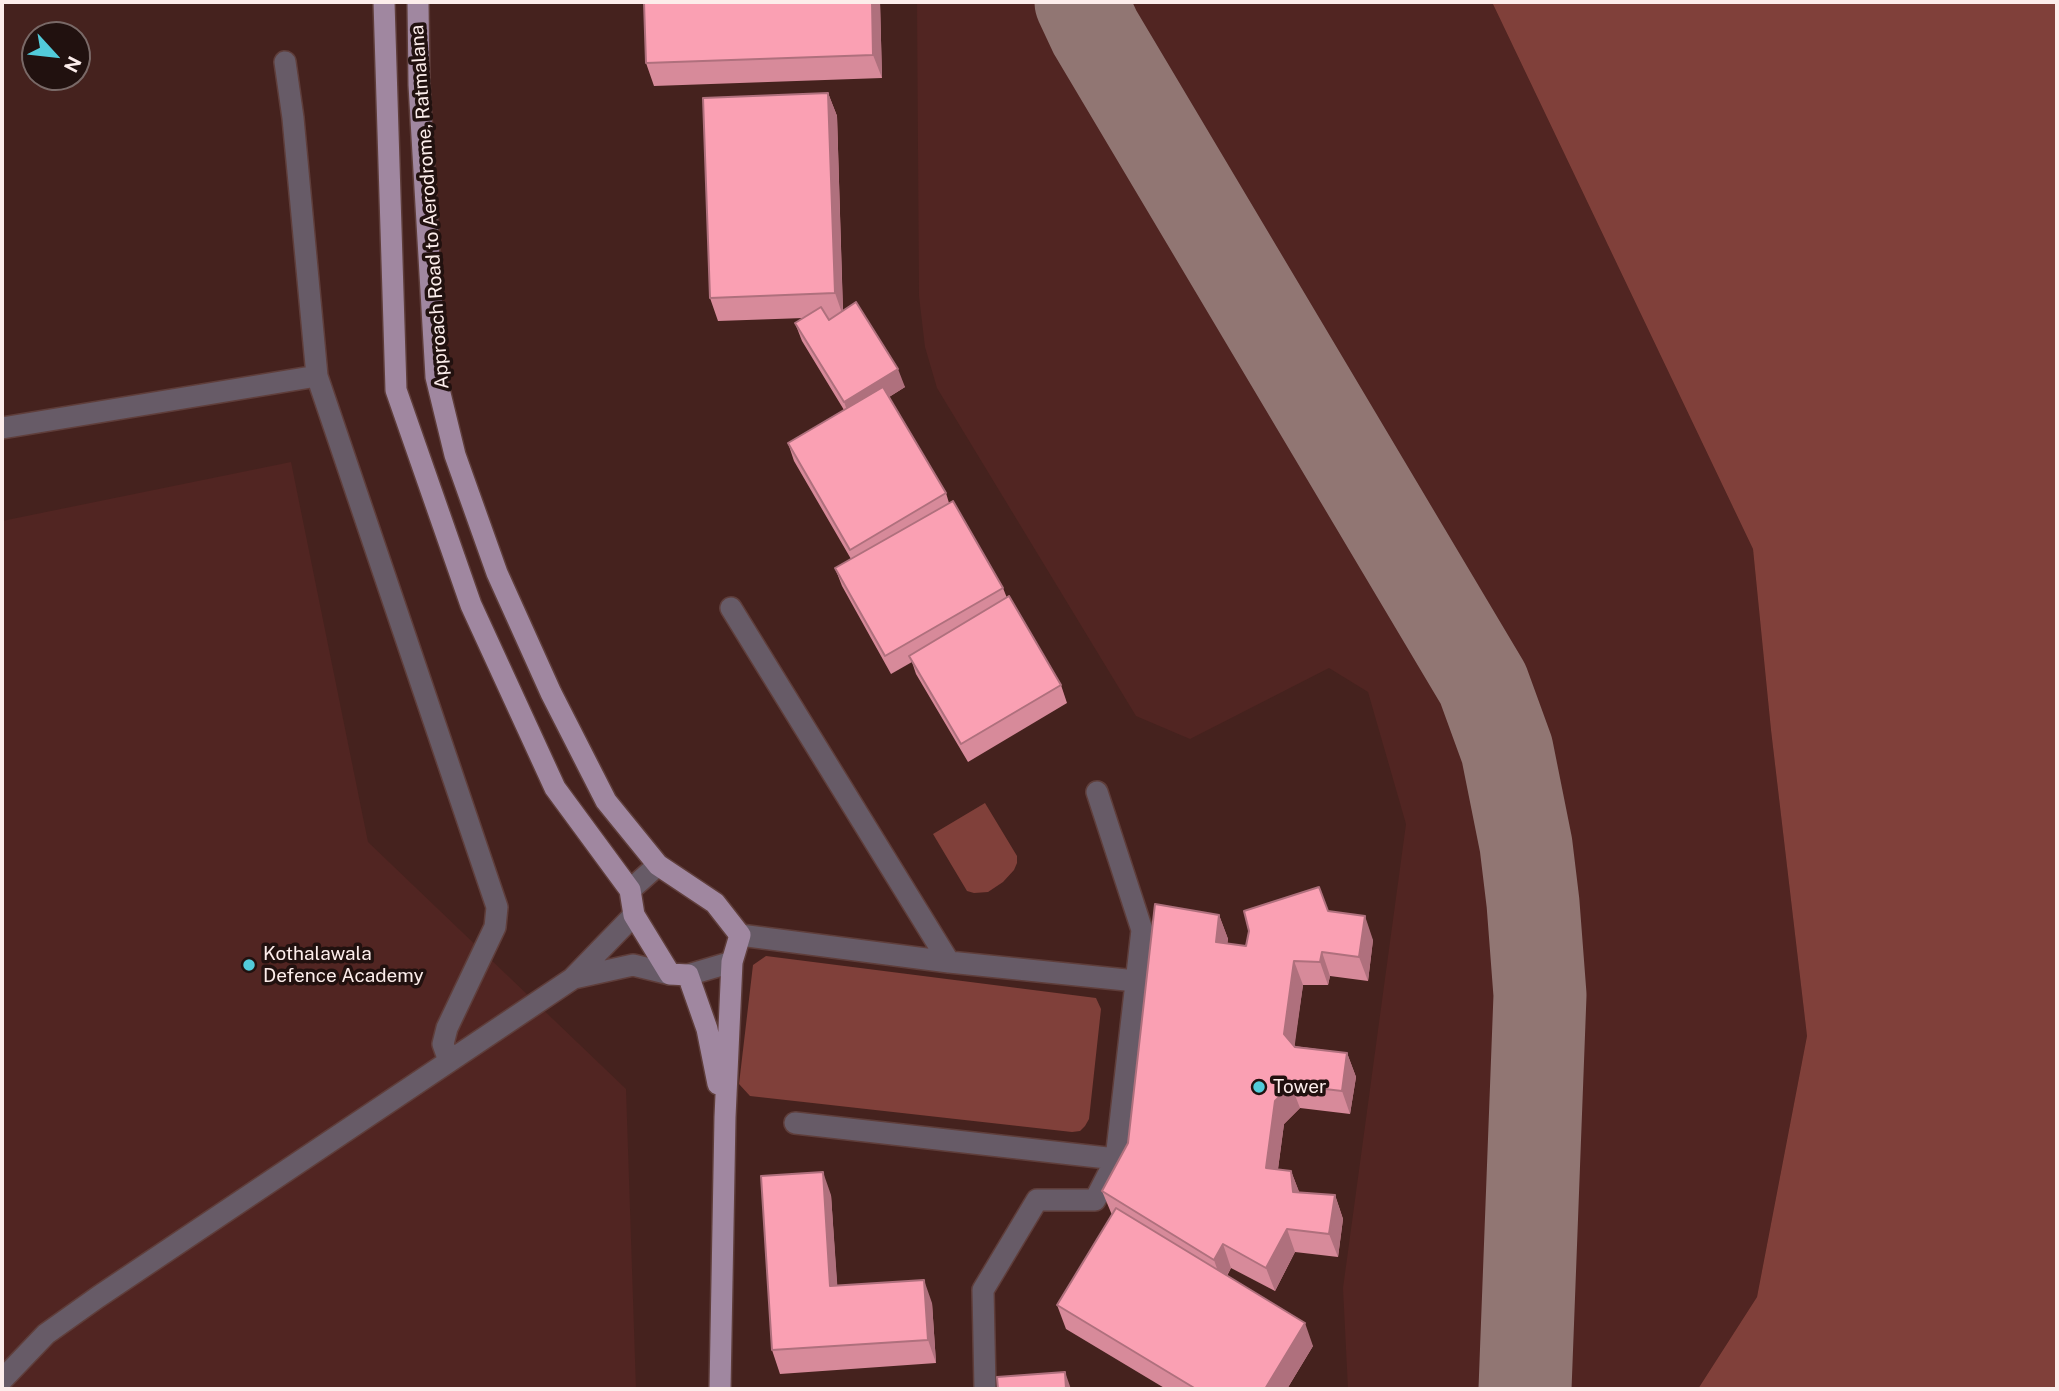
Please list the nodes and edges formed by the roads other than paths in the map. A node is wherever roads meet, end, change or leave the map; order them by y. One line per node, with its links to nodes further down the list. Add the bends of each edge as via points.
1 (384, 2): 9 (main road, Approach Road to Aerodrome, Ratmalana, via 396,390 471,605 555,788)
2 (418, 2): 8 (main road, Approach Road to Aerodrome, Ratmalana, via 436,377 455,455 497,573 557,705 606,801)
3 (285, 62): 4 (street)
4 (317, 376): 5 (street); 17 (street, via 497,907 495,927 447,1028 443,1044)
5 (2, 428)
6 (731, 608): 12 (street)
7 (1097, 792): 16 (street, via 1142,930)
8 (658, 865): 9 (street); 11 (main road, Approach Road to Aerodrome, Ratmalana, via 715,903)
9 (630, 890): 10 (main road, Approach Road to Aerodrome, Ratmalana)
10 (634, 915): 14 (main road, Approach Road to Aerodrome, Ratmalana); 15 (street)
11 (740, 935): 12 (street); 13 (main road, Approach Road to Aerodrome, Ratmalana)
12 (949, 961): 16 (street)
13 (732, 962): 14 (street); 18 (main road, Approach Road to Aerodrome, Ratmalana)
14 (679, 974): 15 (street, via 633,965); 18 (main road, Approach Road to Aerodrome, Ratmalana, via 707,1029)
15 (572, 979): 17 (street)
16 (1136, 981): 20 (street)
17 (449, 1061): 21 (street, via 46,1334)
18 (725, 1117): 22 (main road, Approach Road to Aerodrome, Ratmalana)
19 (796, 1124): 20 (street)
20 (1116, 1159): 23 (street, via 1095,1200 1037,1200 983,1290)
21 (2, 1380)
22 (720, 1389)
23 (985, 1389)

